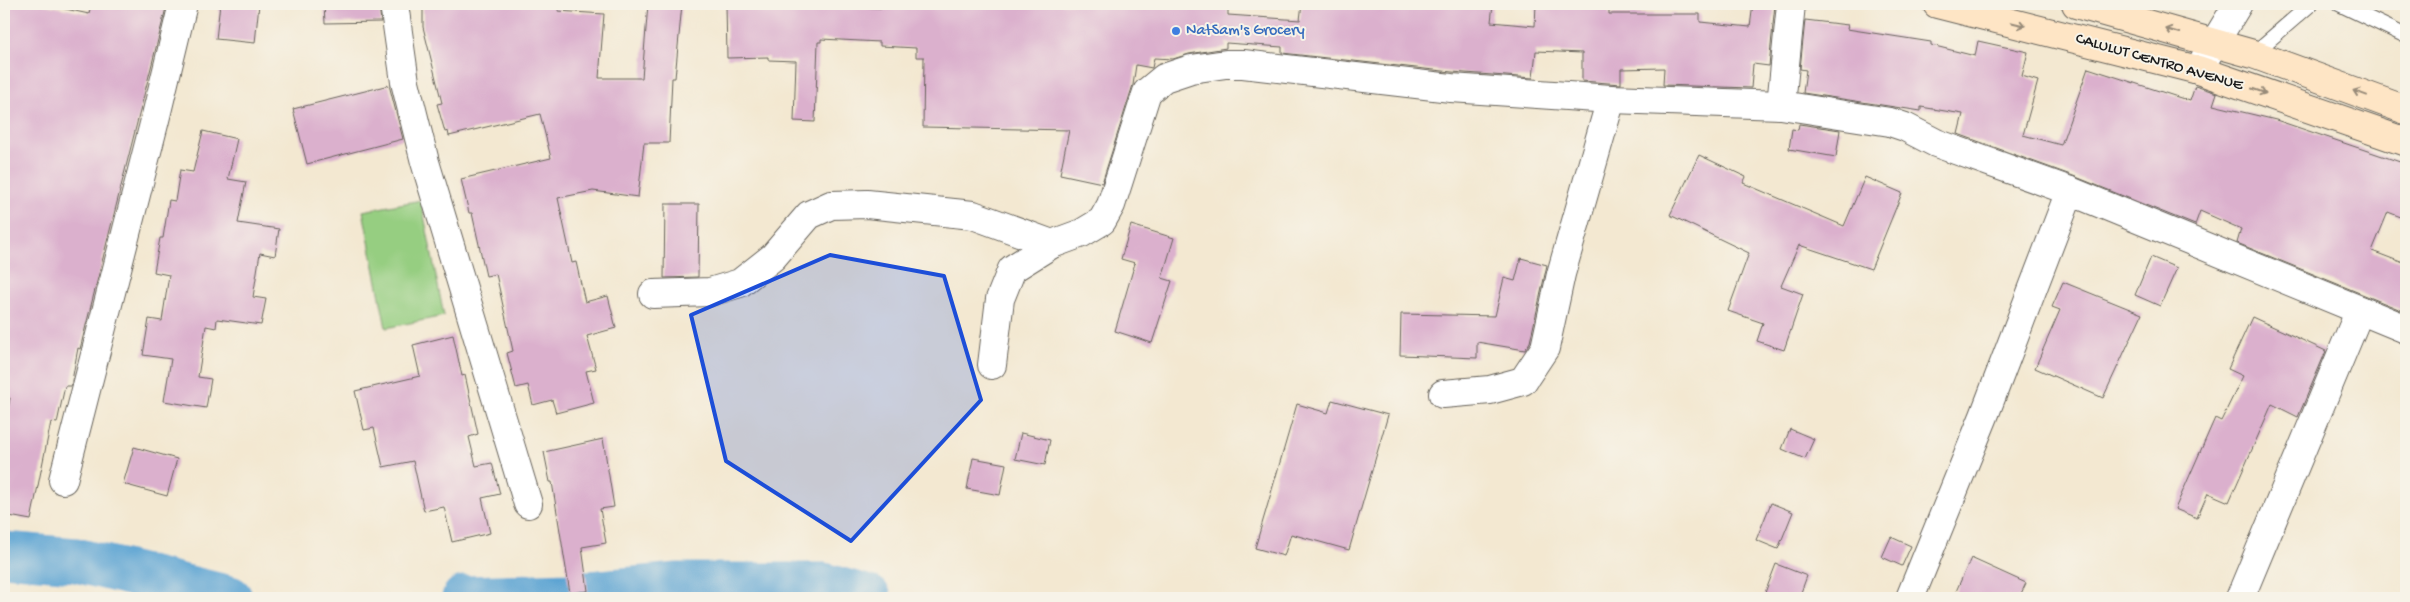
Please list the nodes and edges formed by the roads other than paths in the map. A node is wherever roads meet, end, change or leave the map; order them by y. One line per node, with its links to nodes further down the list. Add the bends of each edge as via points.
1 (183, 4): 24 (street)
2 (394, 4): 25 (street, via 405,82 425,162)
3 (1791, 4): 14 (street)
4 (1937, 4): 12 (main road, CALULUT CENTRO AVENUE, one-way to 12)
5 (2076, 4): 10 (main road, one-way to 5)
6 (2238, 4): 10 (street)
7 (2311, 4): 11 (lane)
8 (2339, 4): 9 (lane)
9 (2406, 36)
10 (2215, 43): 11 (main road); 12 (street)
11 (2253, 54): 15 (main road, one-way to 11)
12 (2198, 70): 16 (main road, CALULUT CENTRO AVENUE, one-way to 16)
13 (1611, 99): 14 (street); 18 (street, via 1451,88 1244,64 1191,69 1164,78 1147,92 1111,204 1102,221 1082,233); 23 (street, via 1561,274 1545,348 1523,381 1490,390)
14 (1782, 105): 17 (street, via 1890,122 1936,143)
15 (2406, 110)
16 (2406, 142)
17 (2070, 191): 20 (street); 26 (street)
18 (1052, 244): 19 (street, via 973,215 867,204 831,204 809,215 773,257 740,283 710,292); 22 (street, via 1012,269 1000,299)
19 (653, 294)
20 (2360, 310): 21 (street); 27 (street)
21 (2406, 329)
22 (992, 365)
23 (1443, 394)
24 (63, 480)
25 (528, 504)
26 (1910, 598)
27 (2240, 598)

